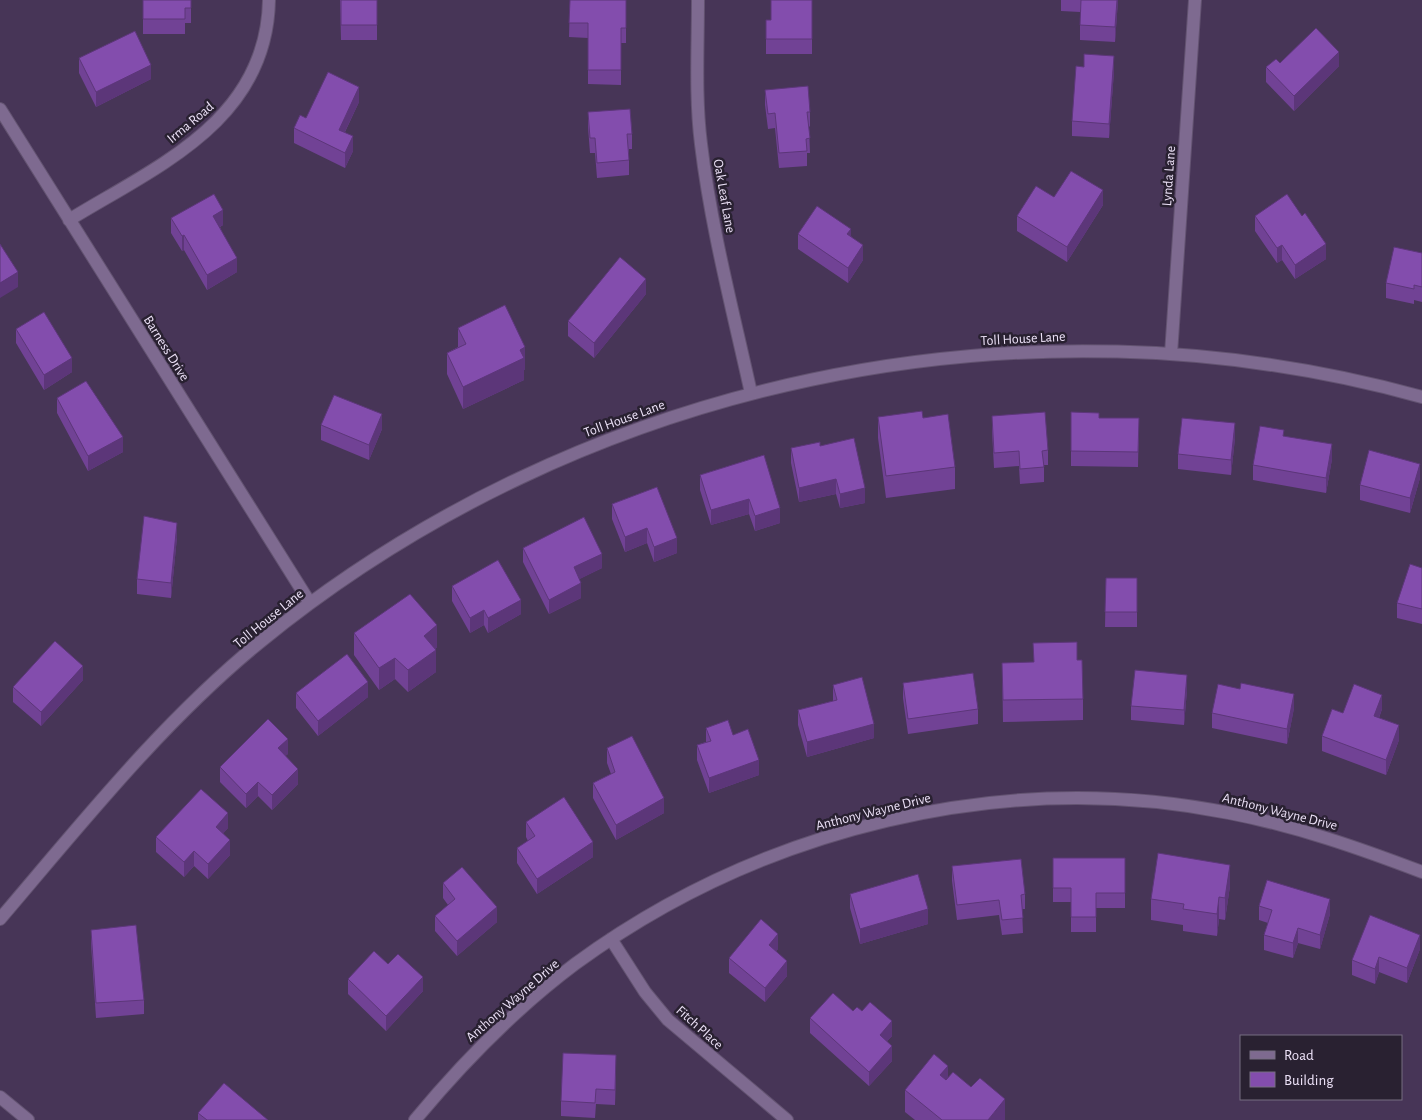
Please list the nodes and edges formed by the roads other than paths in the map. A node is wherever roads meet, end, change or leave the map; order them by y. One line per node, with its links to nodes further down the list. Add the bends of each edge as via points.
1 (269, 0): 5 (street, Irma Road, via 258,60 241,93 218,122 189,146)
2 (698, 0): 7 (street, Oak Leaf Lane, via 697,73 703,159)
3 (1195, 0): 6 (street, Lynda Lane)
4 (0, 109): 5 (street, Barness Drive)
5 (69, 220): 9 (street, Barness Drive)
6 (1171, 354): 7 (street, Toll House Lane, via 1058,350 990,354 901,363 812,378); 8 (street, Toll House Lane, via 1295,368)
7 (751, 393): 9 (street, Toll House Lane, via 635,429 516,479 406,539)
8 (1422, 397)
9 (310, 603): 11 (street, Toll House Lane, via 259,642 150,745)
10 (1422, 872): 12 (street, Anthony Wayne Drive, via 1316,833 1229,813 1168,803 1089,798 1030,799 956,807 895,819 808,843 732,872)
11 (0, 919)
12 (611, 939): 15 (street, Anthony Wayne Drive, via 552,983 485,1041); 16 (street, Fitch Place, via 645,992 668,1020)
13 (0, 1097): 14 (street)
14 (28, 1120)
15 (415, 1120)
16 (787, 1120)

